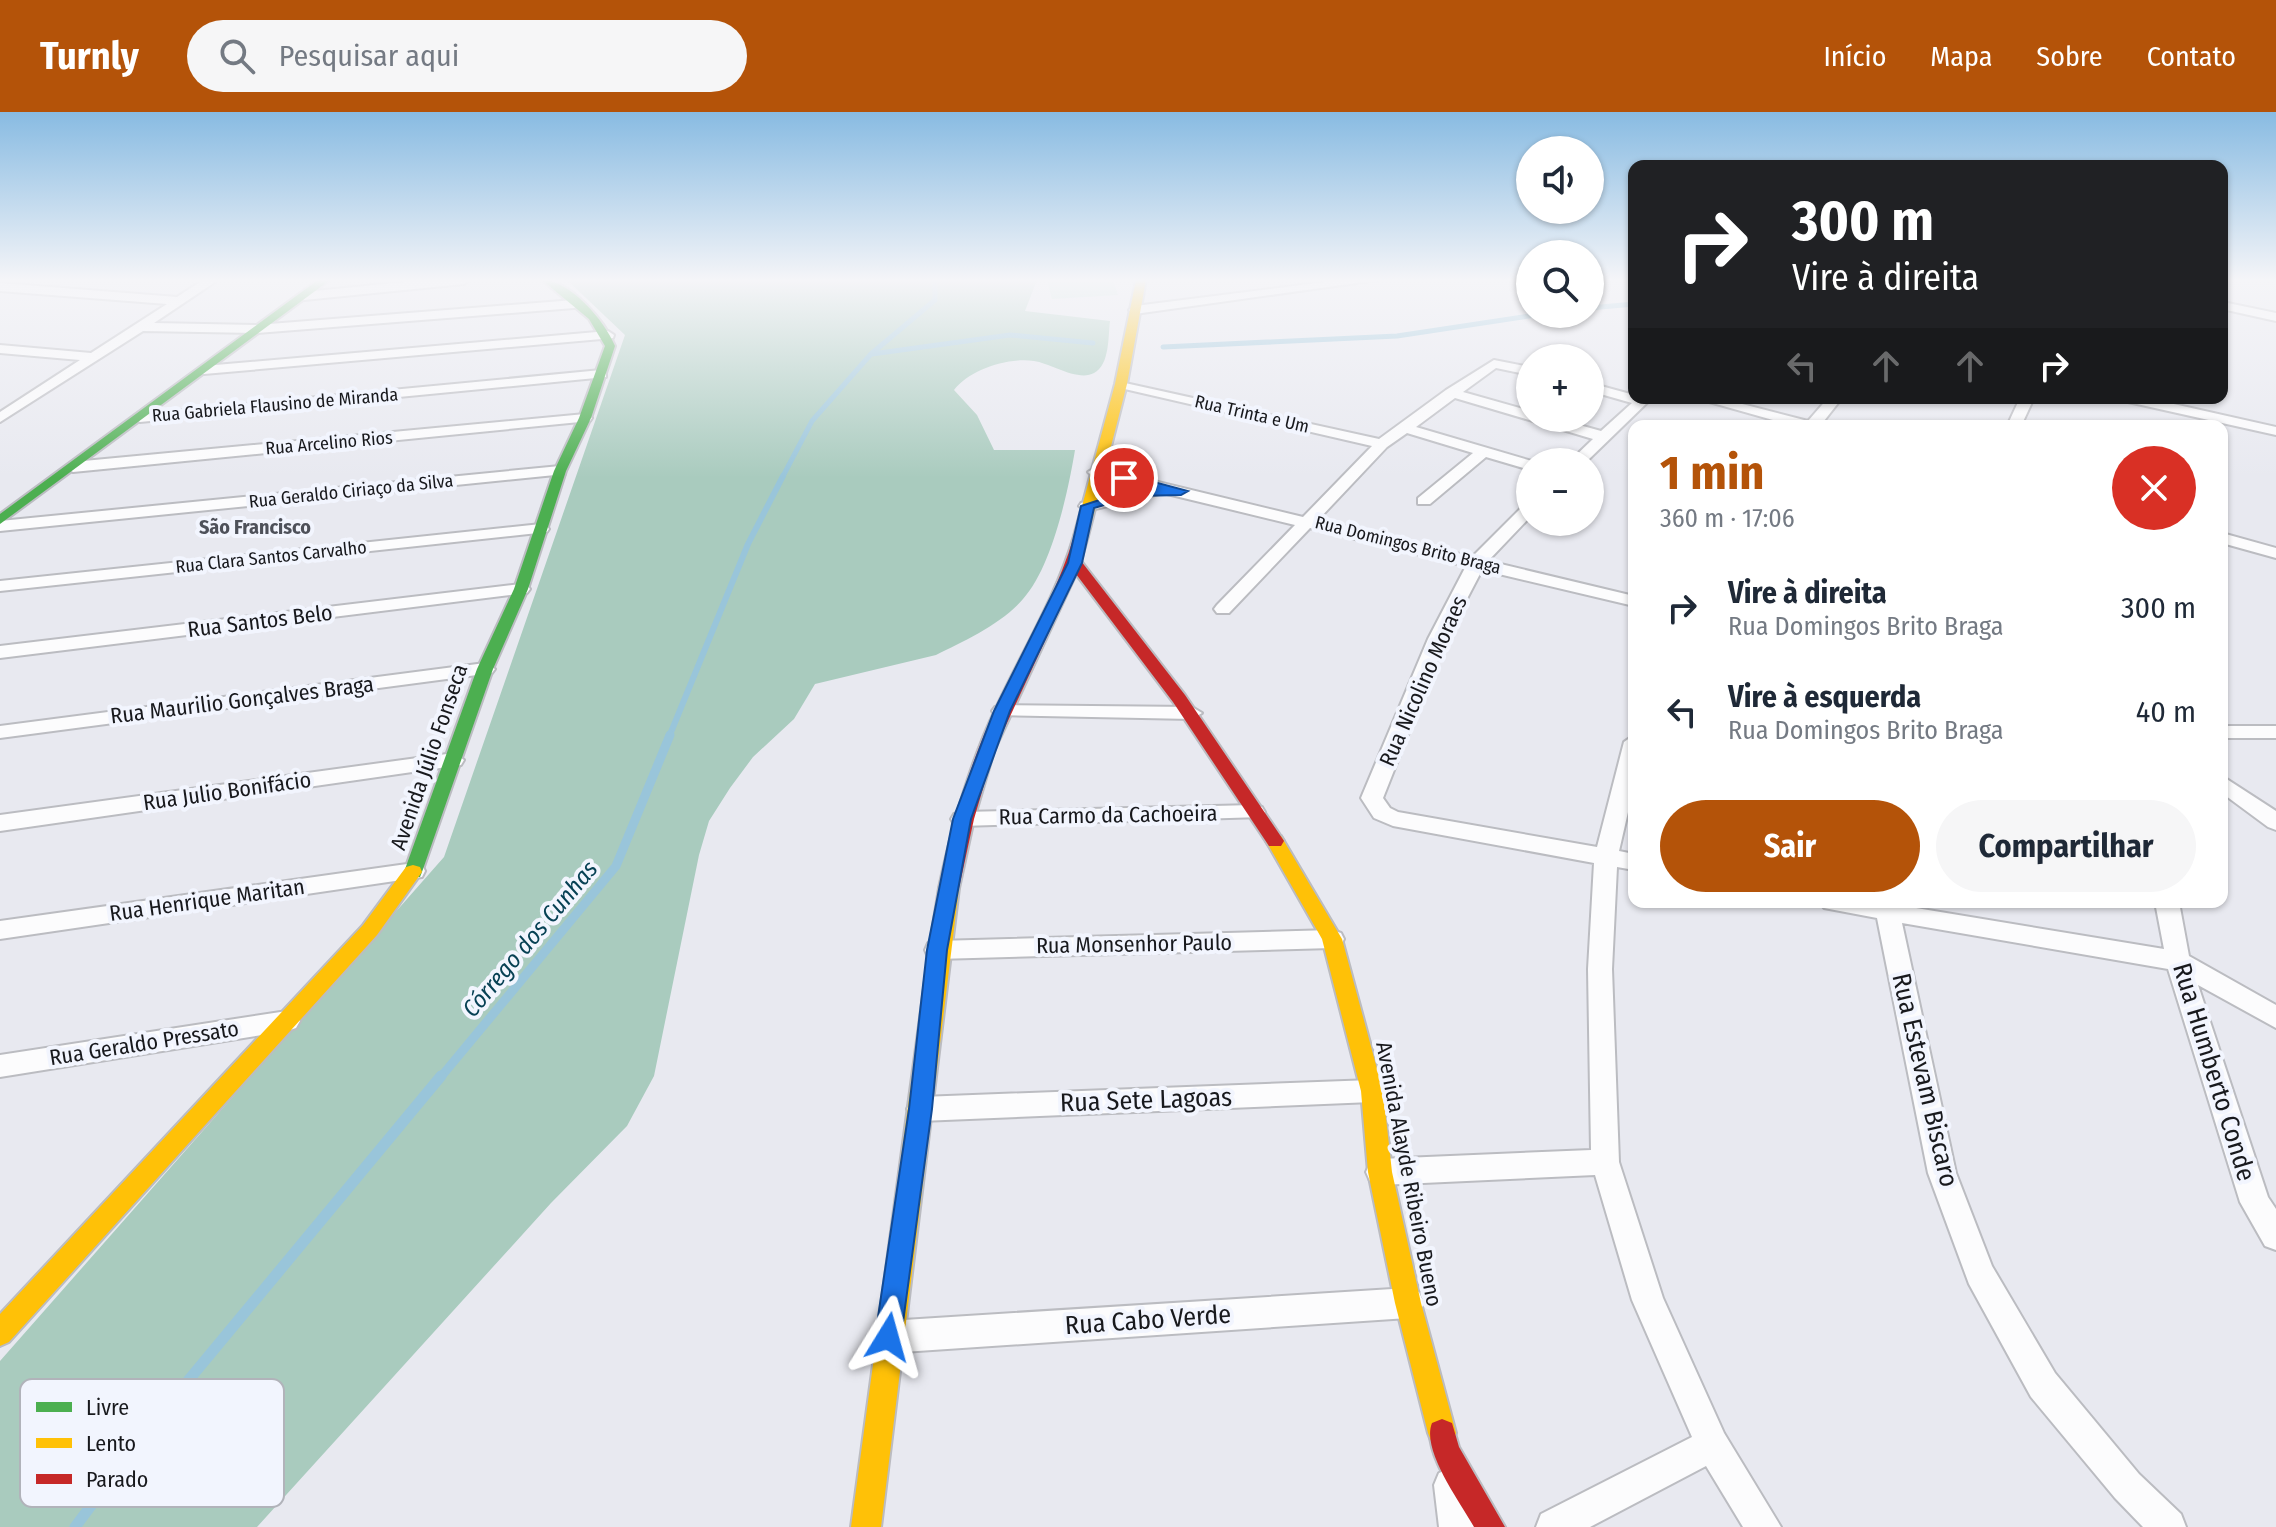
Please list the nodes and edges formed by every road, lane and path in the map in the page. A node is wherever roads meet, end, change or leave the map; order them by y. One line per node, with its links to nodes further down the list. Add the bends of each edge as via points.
1 (110, 346): 7 (street)
2 (235, 346): 9 (street)
3 (481, 346): 9 (street)
4 (610, 346): 10 (street, Avenida Júlio Fonseca)
5 (1128, 346): 11 (street)
6 (0, 349): 7 (street)
7 (93, 357): 21 (street)
8 (1516, 368): 13 (street, via 1502,364 1484,370)
9 (204, 370): 22 (street)
10 (601, 374): 22 (street, Rua Gabriela Flausino de Miranda); 23 (street, Avenida Júlio Fonseca)
11 (1121, 384): 30 (street, Rua Trinta e Um); 36 (street)
12 (1604, 390): 14 (street)
13 (1451, 393): 19 (street); 26 (street)
14 (1628, 395)
15 (1639, 404): 29 (street)
16 (1725, 404): 24 (street)
17 (1830, 404): 25 (street)
18 (2158, 404): 20 (street)
19 (1516, 412)
20 (2197, 412): 27 (street)
21 (0, 418)
22 (140, 418): 34 (street)
23 (585, 418): 34 (street, Rua Arcelino Rios); 35 (street, Avenida Júlio Fonseca)
24 (1788, 420)
25 (1816, 420)
26 (1405, 428): 30 (street); 32 (street)
27 (2276, 431)
28 (1587, 432): 29 (street)
29 (1604, 437): 31 (street)
30 (1382, 444): 40 (street)
31 (1592, 448)
32 (1484, 451): 33 (street); 38 (street)
33 (1516, 461)
34 (73, 467): 42 (street)
35 (560, 471): 42 (street, Rua Geraldo Ciriaço da Silva); 43 (street, Avenida Júlio Fonseca)
36 (1096, 472): 37 (street, Rua Domingos Brito Braga); 39 (street)
37 (1181, 491): 39 (street, Rua Domingos Brito Braga, via 1135,493); 40 (street, Rua Domingos Brito Braga)
38 (1424, 501)
39 (1087, 506): 47 (street)
40 (1305, 521): 46 (street, Rua Domingos Brito Braga); 51 (street)
41 (1516, 522): 46 (street, Rua Nicolino Moraes)
42 (0, 523)
43 (541, 529): 48 (street, Rua Clara Santos Carvalho); 49 (street, Avenida Júlio Fonseca)
44 (2228, 540): 45 (street)
45 (2276, 553)
46 (1477, 562): 50 (street, Rua Domingos Brito Braga); 66 (street, Rua Nicolino Moraes, via 1437,639 1372,798 1393,819)
47 (1075, 563): 54 (street); 55 (street, Avenida Alayde Ribeiro Bueno)
48 (0, 586)
49 (521, 589): 52 (street, Rua Santos Belo); 53 (street, Avenida Júlio Fonseca)
50 (1628, 600)
51 (1223, 609)
52 (0, 652)
53 (485, 669): 56 (street, Rua Maurilio Gonçalves Braga); 59 (street, Avenida Júlio Fonseca)
54 (1002, 711): 55 (street); 63 (street)
55 (1192, 713): 62 (street, Avenida Alayde Ribeiro Bueno)
56 (0, 732)
57 (2228, 732): 58 (street)
58 (2276, 732)
59 (454, 760): 65 (street, Rua Julio Bonifácio); 68 (street, Avenida Júlio Fonseca)
60 (1628, 767): 66 (street)
61 (2228, 787): 64 (street)
62 (1254, 812): 63 (street, Rua Carmo da Cachoeira); 72 (street, Avenida Alayde Ribeiro Bueno, via 1300,879)
63 (962, 819): 73 (street)
64 (2276, 822)
65 (0, 823)
66 (1606, 857): 67 (street); 80 (street, via 1600,969)
67 (1628, 861)
68 (414, 871): 71 (street, Rua Henrique Maritan); 76 (street, Avenida Júlio Fonseca, via 370,930)
69 (1887, 908): 74 (street); 93 (street, Rua Estevam Biscaro, via 1942,1173 1980,1274 2043,1385)
70 (2168, 908): 74 (street, Rua Humberto Conde)
71 (0, 930)
72 (1332, 939): 73 (street, Rua Monsenhor Paulo); 78 (street, Avenida Alayde Ribeiro Bueno)
73 (937, 950): 79 (street)
74 (2178, 961): 75 (street); 82 (street, Rua Humberto Conde, via 2255,1202)
75 (2276, 1018)
76 (288, 1020): 77 (street, Rua Geraldo Pressato); 84 (street, Avenida Júlio Fonseca)
77 (0, 1066)
78 (1372, 1091): 79 (street, Rua Sete Lagoas); 81 (street, Avenida Alayde Ribeiro Bueno)
79 (921, 1109): 85 (street)
80 (1605, 1162): 81 (street); 86 (street, via 1648,1300)
81 (1380, 1172): 83 (street, Avenida Alayde Ribeiro Bueno)
82 (2276, 1236)
83 (1408, 1303): 85 (street, Rua Cabo Verde); 87 (street, Avenida Alayde Ribeiro Bueno)
84 (0, 1333)
85 (888, 1337): 88 (street)
86 (1712, 1445): 91 (street); 92 (street)
87 (1447, 1452): 89 (street); 90 (street, Avenida Alayde Ribeiro Bueno)
88 (866, 1527)
89 (1457, 1527)
90 (1490, 1527)
91 (1554, 1527)
92 (1763, 1527)
93 (2168, 1527)

